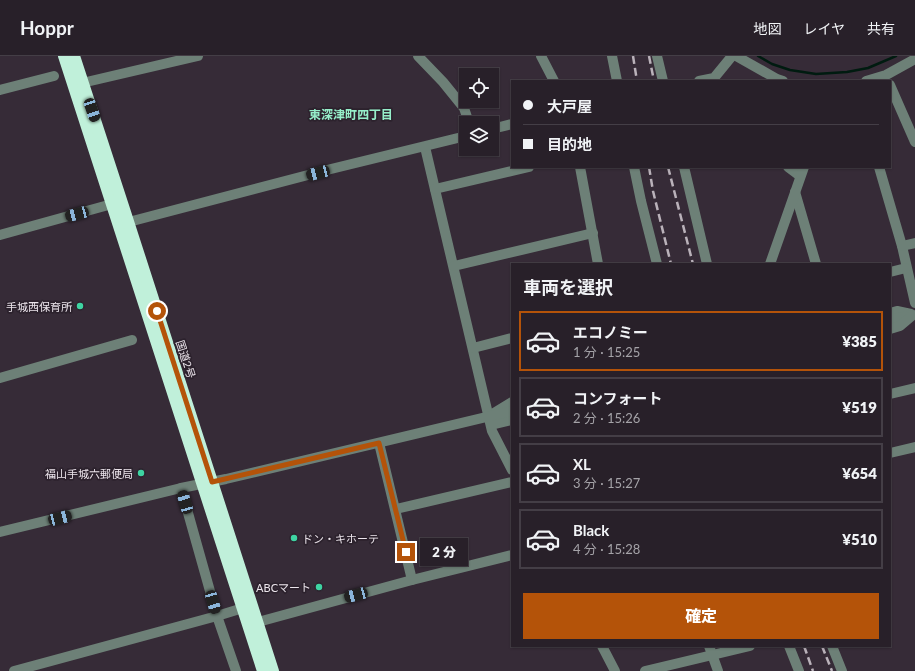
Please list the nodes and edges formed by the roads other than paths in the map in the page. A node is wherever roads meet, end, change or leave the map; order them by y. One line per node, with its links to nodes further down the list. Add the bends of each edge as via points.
1 (64, 56): 36 (highway, 国道2号)
2 (74, 56): 18 (highway, 国道2号)
3 (198, 56): 18 (street)
4 (418, 56): 21 (street, via 443,82 464,108)
5 (541, 56): 12 (street)
6 (612, 56): 13 (street)
7 (657, 56): 14 (street)
8 (732, 56): 15 (street, via 714,78)
9 (736, 56): 16 (street)
10 (915, 59): 17 (street)
11 (54, 76): 20 (street)
12 (553, 80)
13 (617, 80)
14 (663, 80)
15 (705, 80)
16 (780, 80)
17 (888, 80)
18 (82, 83): 37 (highway, 国道2号)
19 (891, 87): 25 (street)
20 (0, 90)
21 (467, 116)
22 (511, 124): 23 (street)
23 (499, 127)
24 (459, 138): 26 (street)
25 (915, 142)
26 (425, 147): 34 (street); 37 (street)
27 (525, 168): 34 (street)
28 (580, 168): 38 (street)
29 (634, 168): 43 (street)
30 (684, 168): 44 (street)
31 (792, 168): 33 (street)
32 (879, 168): 41 (street)
33 (802, 171): 35 (street)
34 (435, 189): 47 (street)
35 (795, 192): 45 (street); 46 (street)
36 (112, 204): 37 (highway, 国道2号); 39 (street)
37 (124, 223): 70 (highway, 国道2号)
38 (592, 233): 42 (street); 47 (street)
39 (0, 235)
40 (915, 243): 41 (street)
41 (902, 246): 48 (street)
42 (598, 263)
43 (657, 263)
44 (707, 263)
45 (770, 263)
46 (816, 263)
47 (454, 266): 57 (street)
48 (906, 268): 49 (street); 50 (street)
49 (891, 272)
50 (915, 303)
51 (891, 312): 52 (street)
52 (914, 314): 53 (street); 54 (street, via 900,326)
53 (891, 320)
54 (891, 329)
55 (511, 338): 57 (street)
56 (132, 340): 58 (street)
57 (473, 348): 64 (street)
58 (0, 378)
59 (915, 388): 60 (street)
60 (891, 394)
61 (511, 403): 64 (street)
62 (511, 411): 64 (street)
63 (511, 420): 64 (street)
64 (490, 421): 65 (street); 68 (street, via 492,431)
65 (379, 443): 70 (street); 72 (street)
66 (915, 447): 67 (street)
67 (891, 453)
68 (511, 468)
69 (511, 482): 72 (street)
70 (208, 483): 71 (street); 76 (highway, 国道2号); 78 (highway, 国道2号)
71 (180, 488): 73 (street); 77 (street)
72 (396, 509): 75 (street)
73 (0, 532)
74 (511, 555): 75 (street)
75 (412, 580): 78 (street)
76 (243, 608): 77 (street); 86 (highway, 国道2号)
77 (217, 616): 84 (street); 85 (street)
78 (258, 622): 87 (highway, 国道2号)
79 (603, 647): 88 (street)
80 (740, 647): 83 (street)
81 (789, 647): 91 (street)
82 (832, 647): 92 (street)
83 (710, 650): 89 (street); 90 (street)
84 (14, 671)
85 (236, 671)
86 (263, 671)
87 (273, 671)
88 (615, 671)
89 (645, 671)
90 (718, 671)
91 (799, 671)
92 (842, 671)

